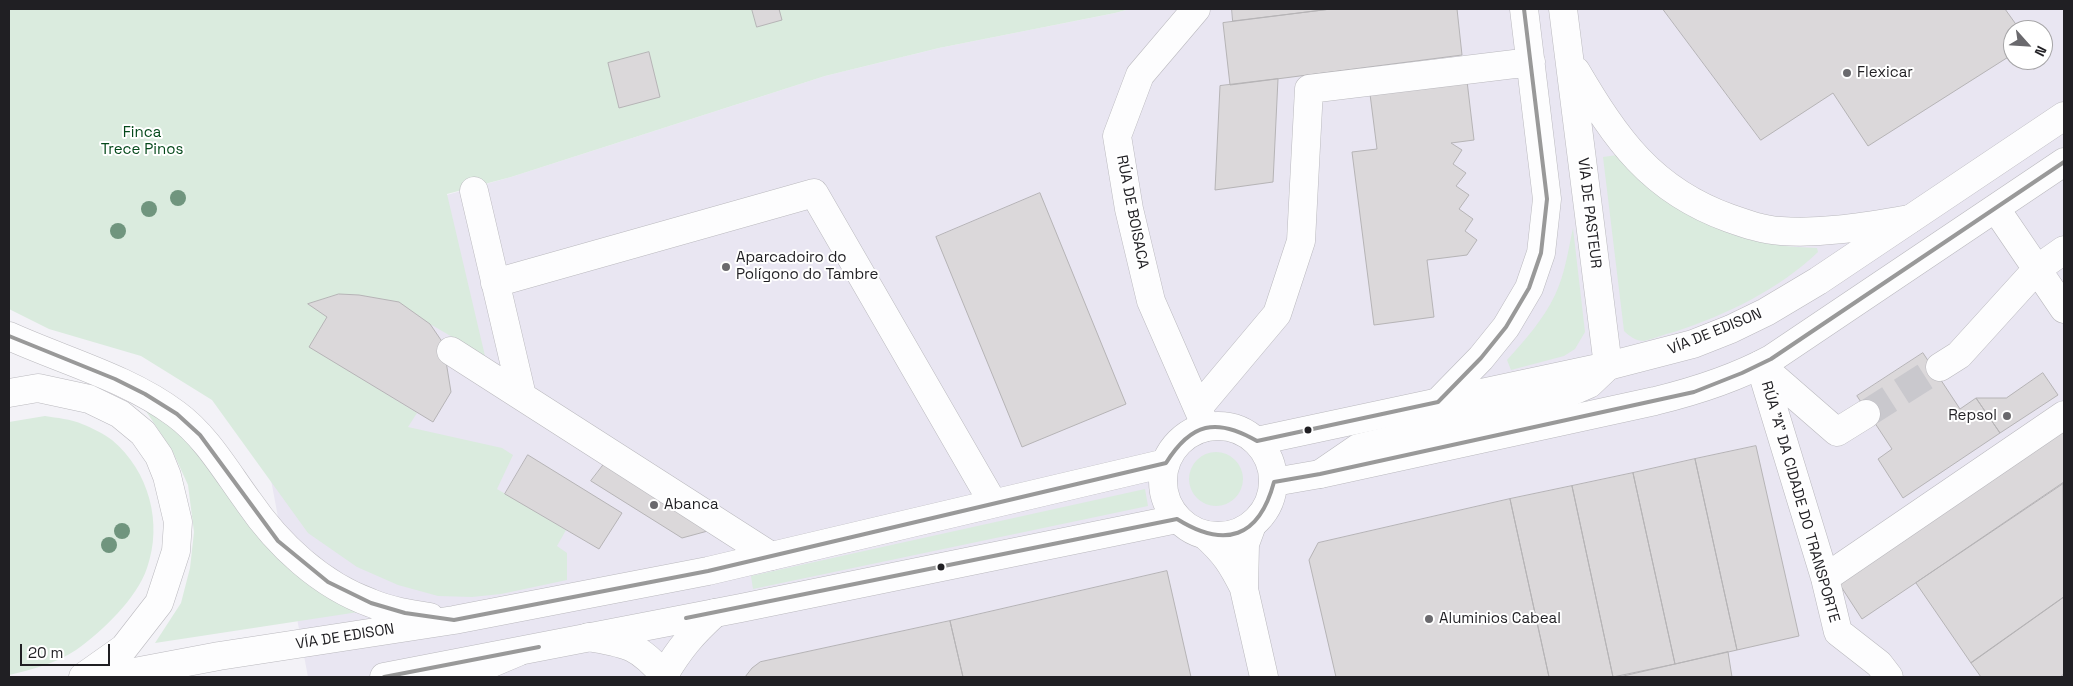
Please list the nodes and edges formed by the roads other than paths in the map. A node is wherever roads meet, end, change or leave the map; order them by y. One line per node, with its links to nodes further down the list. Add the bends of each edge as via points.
1 (1196, 9): 25 (main road, RÚA DE BOISACA, via 1140,75 1117,136 1129,209 1151,301)
2 (1524, 9): 5 (main road)
3 (1563, 9): 4 (main road, VÍA DE PASTEUR)
4 (1570, 60): 10 (main road, VÍA DE PASTEUR, via 1610,126 1635,158 1660,181 1713,212 1749,225 1780,231 1847,230); 18 (main road, VÍA DE PASTEUR)
5 (1531, 62): 22 (main road, via 1547,199 1541,253 1529,288 1506,327); 25 (main road, via 1308,89 1301,241 1277,314)
6 (2064, 116): 10 (main road, VÍA DE EDISON)
7 (2064, 162): 9 (main road)
8 (474, 191): 13 (main road)
9 (1996, 209): 12 (main road); 17 (main road)
10 (1910, 219): 18 (main road, VÍA DE EDISON, via 1818,281 1757,316 1693,344)
11 (2064, 250): 12 (main road)
12 (2037, 270): 14 (main road); 19 (main road, via 1959,355)
13 (495, 283): 21 (main road); 30 (main road, via 814,193)
14 (2064, 309)
15 (9, 336): 38 (main road, via 115,379 177,414 200,435 278,541 328,582 371,603 405,613)
16 (451, 351): 21 (main road)
17 (1760, 365): 23 (main road, via 1837,432); 28 (main road, via 1694,392 1663,400); 35 (main road, RÚA "A" DA CIDADE DO TRANSPORTE)
18 (1608, 366): 22 (main road, VÍA DE EDISON); 28 (main road, via 1589,384 1542,404 1358,448)
19 (1940, 367)
20 (9, 393): 42 (main road, via 38,388 89,399 120,414 143,433 159,456 167,476 178,522 176,551 159,603 124,648)
21 (522, 396): 34 (main road)
22 (1438, 402): 26 (main road, VÍA DE EDISON)
23 (1866, 414)
24 (2064, 415): 35 (main road)
25 (1202, 417): 26 (main road, via 1242,431); 27 (main road, via 1175,447)
26 (1257, 441): 29 (main road, via 1272,467)
27 (1166, 463): 30 (main road, VÍA DE EDISON); 31 (main road, via 1164,492)
28 (1320, 474): 29 (main road)
29 (1274, 482): 32 (main road, via 1264,513)
30 (993, 503): 34 (main road, VÍA DE EDISON)
31 (1177, 519): 33 (main road); 37 (main road)
32 (1252, 525): 33 (main road, via 1222,537); 36 (main road, via 1245,544)
33 (1205, 535): 36 (main road, via 1223,551)
34 (771, 556): 38 (main road, VÍA DE EDISON, via 708,572)
35 (1824, 578): 47 (main road, RÚA "A" DA CIDADE DO TRANSPORTE, via 1838,632 1879,664)
36 (1244, 589): 46 (main road)
37 (715, 613): 39 (main road); 41 (main road, via 692,633)
38 (454, 620): 43 (main road, VÍA DE EDISON, via 219,656)
39 (586, 637): 40 (main road); 41 (main road, via 634,647 649,657)
40 (518, 652): 44 (main road); 45 (main road)
41 (664, 676)
42 (83, 677)
43 (108, 677)
44 (384, 677)
45 (459, 677)
46 (1264, 677)
47 (1888, 677)

